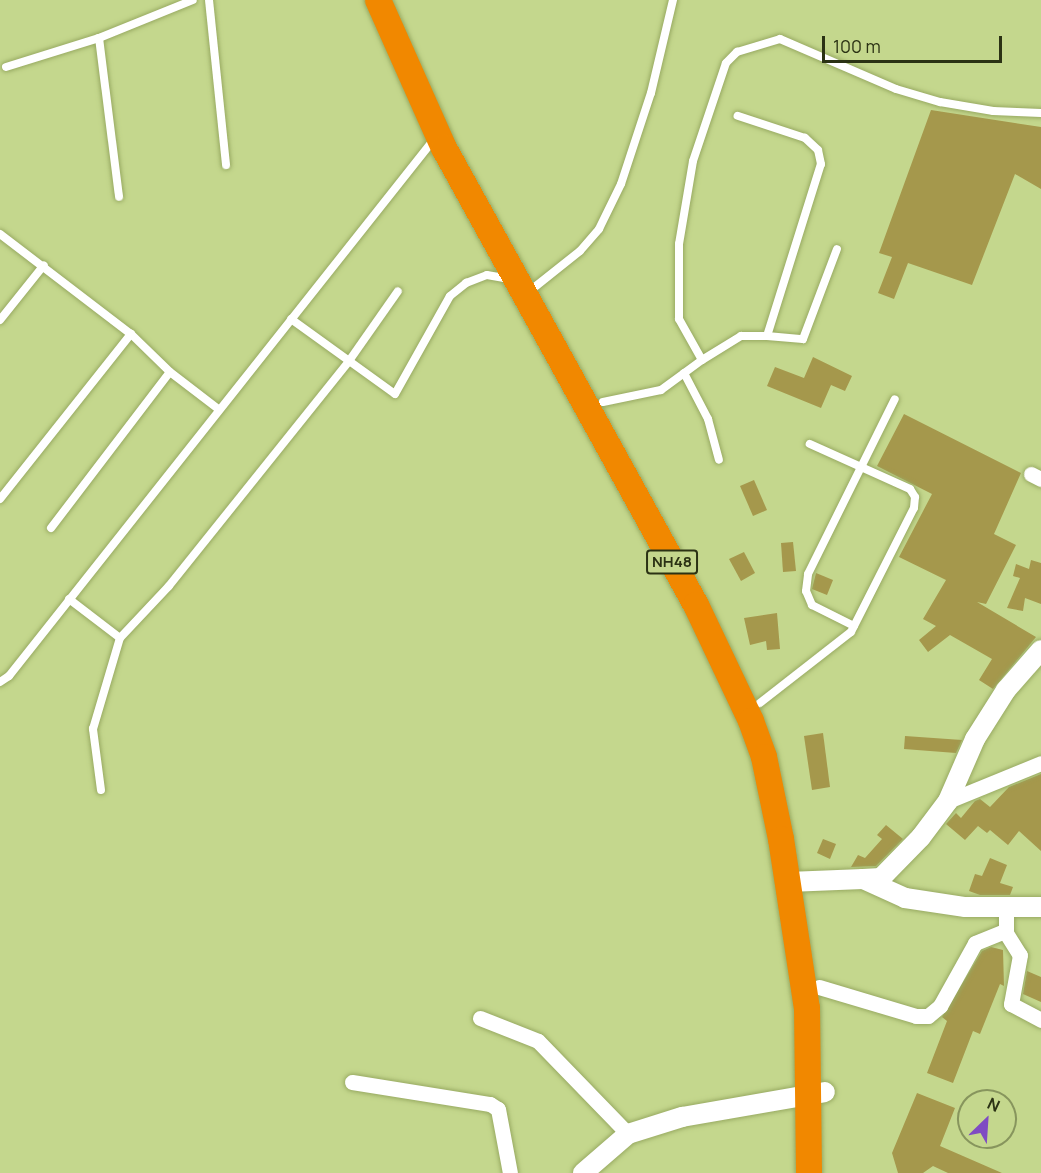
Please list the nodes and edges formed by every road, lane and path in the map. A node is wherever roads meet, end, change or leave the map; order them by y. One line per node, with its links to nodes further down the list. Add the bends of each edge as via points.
1 (193, 0): 6 (lane)
2 (209, 0): 11 (lane)
3 (378, 0): 10 (highway, NH48)
4 (393, 0): 10 (highway, NH48)
5 (673, 0): 16 (lane, via 651,93 621,184 599,229 580,250)
6 (99, 38): 7 (lane); 12 (lane)
7 (6, 67)
8 (1041, 113): 22 (lane, via 993,111 940,102 896,89 780,39 737,52 726,63 693,161 679,244 679,319)
9 (738, 116): 21 (lane, via 805,138 818,150 821,164)
10 (444, 131): 16 (highway, NH48); 18 (lane)
11 (226, 165)
12 (119, 197)
13 (0, 234): 15 (lane)
14 (837, 249): 21 (lane, via 803,339)
15 (45, 265): 19 (lane); 20 (lane)
16 (527, 283): 23 (lane, via 487,275 466,283 450,296 395,394); 27 (highway, NH48); 44 (highway, NH48, via 730,670 764,758)
17 (398, 291): 23 (lane)
18 (291, 319): 23 (lane); 28 (lane)
19 (0, 320)
20 (130, 334): 24 (lane); 32 (lane)
21 (767, 336): 22 (lane, via 741,336)
22 (702, 360): 25 (lane)
23 (349, 361): 36 (lane, via 169,586)
24 (170, 372): 28 (lane); 33 (lane)
25 (684, 373): 27 (lane, via 661,390); 30 (lane, via 708,419)
26 (895, 399): 31 (lane)
27 (603, 402): 39 (highway, NH48, via 743,664)
28 (217, 408): 34 (lane)
29 (810, 444): 31 (lane)
30 (719, 460)
31 (861, 467): 35 (lane, via 815,555 807,591 812,605); 35 (lane, via 910,489 915,497 914,508)
32 (0, 499)
33 (51, 528)
34 (69, 599): 36 (lane); 38 (lane, via 9,676)
35 (854, 626): 39 (lane, via 831,651)
36 (120, 638): 41 (lane, via 93,729)
37 (1041, 650): 42 (street, via 1006,690 975,739)
38 (0, 682)
39 (759, 703): 44 (highway, NH48, via 778,754)
40 (1041, 764): 42 (street)
41 (101, 790)
42 (948, 801): 43 (street, via 921,837 881,878)
43 (863, 879): 44 (street); 45 (street, via 905,898 965,907)
44 (795, 880): 48 (highway, NH48)
45 (1006, 907): 46 (street); 47 (street)
46 (1041, 907)
47 (1005, 931): 49 (street, via 975,943 940,1006 928,1016 916,1016); 51 (street, via 1020,955 1011,1004)
48 (805, 946): 49 (highway, NH48); 53 (highway, NH48, via 807,1008)
49 (819, 987): 53 (highway, NH48)
50 (480, 1017): 54 (street, via 538,1041)
51 (1041, 1020)
52 (352, 1083): 55 (street, via 490,1104 498,1109)
53 (818, 1092): 54 (street, via 682,1117); 57 (highway, NH48); 58 (highway, NH48)
54 (628, 1134): 56 (street)
55 (510, 1173)
56 (583, 1173)
57 (809, 1173)
58 (823, 1173)

